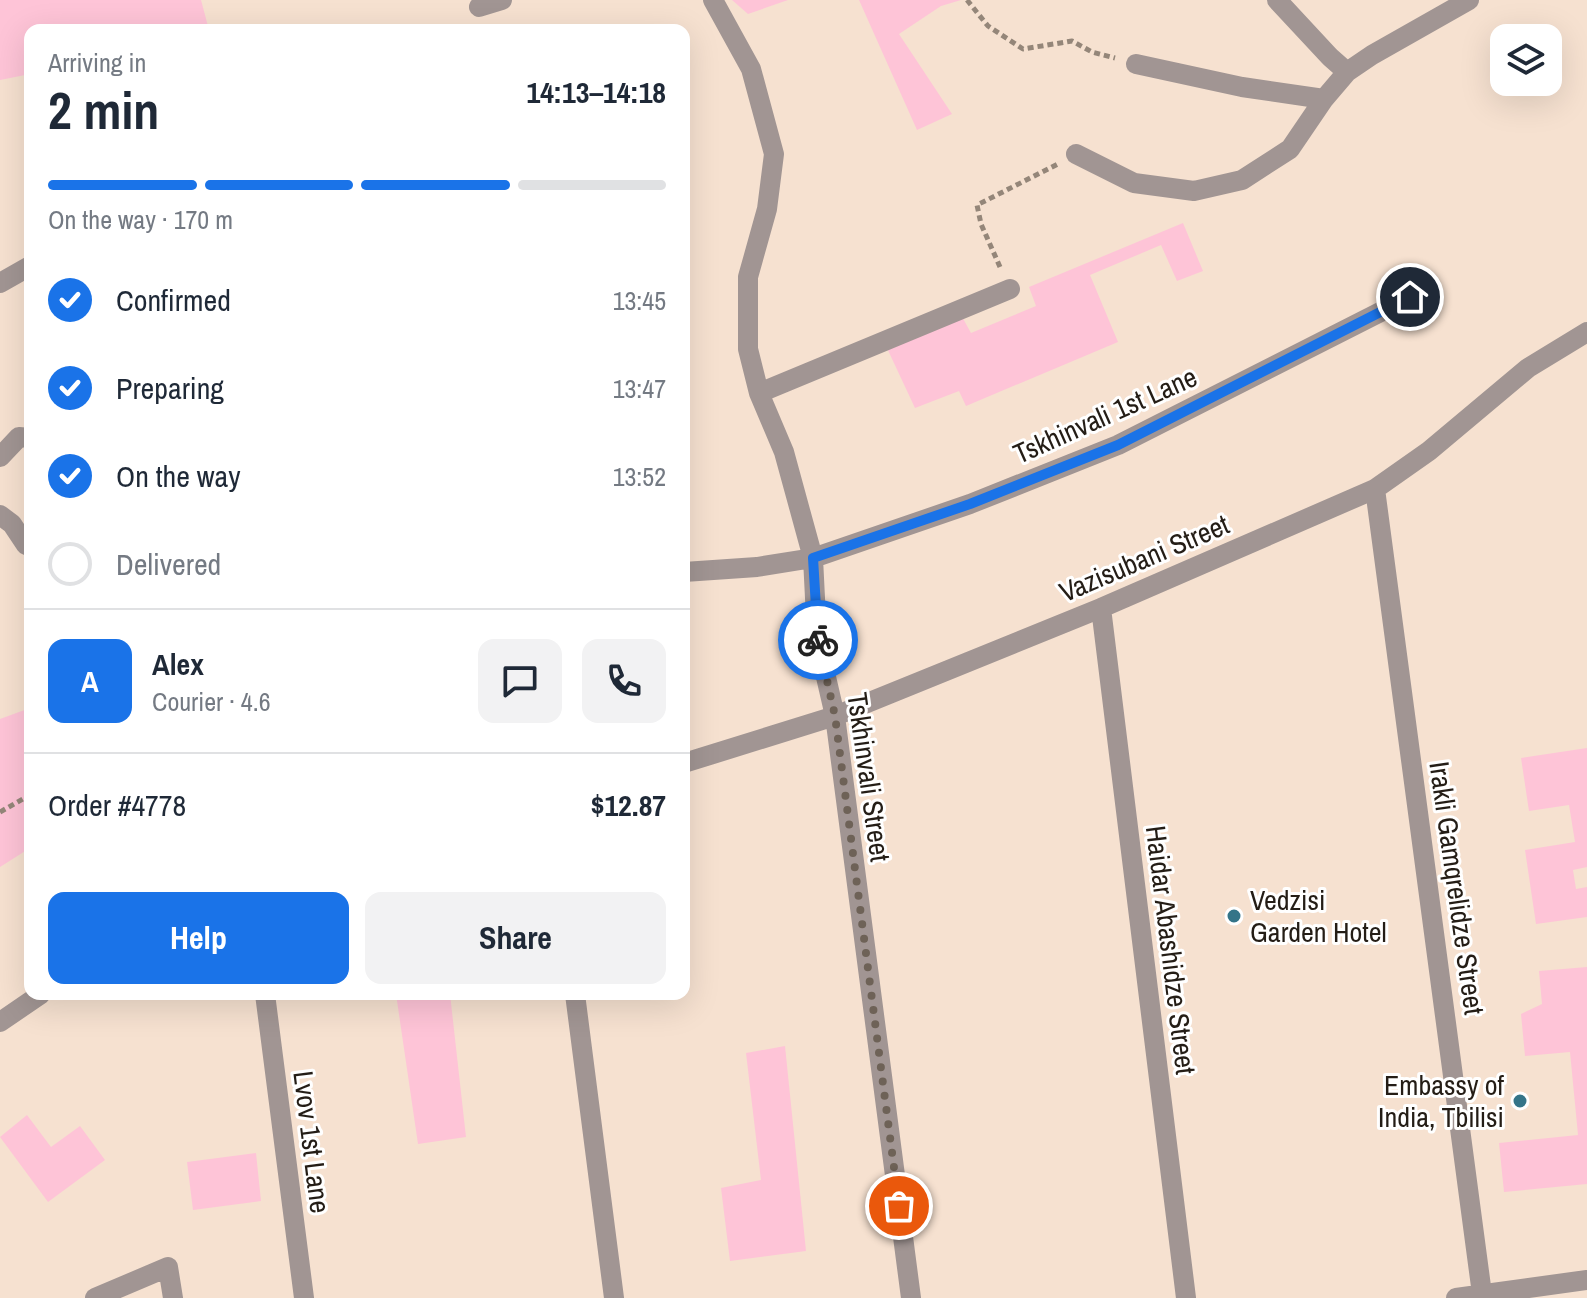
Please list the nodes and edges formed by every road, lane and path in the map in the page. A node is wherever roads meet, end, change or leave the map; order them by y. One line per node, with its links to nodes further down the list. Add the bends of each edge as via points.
1 (502, 0): 6 (street)
2 (713, 0): 16 (street, Tskhinvali Street, via 751,69 774,154 767,209 748,277 748,349)
3 (967, 0): 7 (path, via 988,26 1023,49 1072,41)
4 (1277, 0): 8 (street)
5 (1469, 0): 8 (street)
6 (479, 7)
7 (1136, 64): 9 (street)
8 (1347, 72): 9 (street)
9 (1324, 99): 10 (street, via 1290,149 1242,180 1194,191 1134,183)
10 (1076, 154): 13 (path, via 977,205)
11 (24, 269): 12 (street)
12 (0, 283)
13 (1010, 289): 16 (street)
14 (1410, 297): 22 (street, Tskhinvali 1st Lane, via 1118,445)
15 (1587, 332): 19 (street, Vazisubani Street, via 1528,368)
16 (759, 393): 22 (street, Tskhinvali Street, via 784,452)
17 (24, 437): 18 (street)
18 (0, 457)
19 (1375, 489): 24 (street, Vazisubani Street); 34 (street, Irakli Gamqrelidze Street)
20 (0, 515): 21 (street)
21 (24, 542)
22 (813, 558): 23 (street, Tskhinvali 1st Lane); 25 (street, Tskhinvali Street, via 817,638)
23 (690, 572)
24 (1101, 608): 25 (street, Vazisubani Street); 40 (street, Haidar Abashidze Street)
25 (835, 716): 26 (street, Vazisubani Street); 39 (street, Tskhinvali Street)
26 (690, 761)
27 (24, 798): 28 (path)
28 (0, 812)
29 (32, 1000): 32 (street)
30 (266, 1000): 37 (street, Lvov 1st Lane)
31 (576, 1000): 38 (street)
32 (0, 1022)
33 (1587, 1280): 34 (street)
34 (1482, 1294): 41 (street)
35 (95, 1298): 36 (street, via 168,1267)
36 (173, 1298)
37 (304, 1298)
38 (614, 1298)
39 (911, 1298)
40 (1186, 1298)
41 (1456, 1298)

